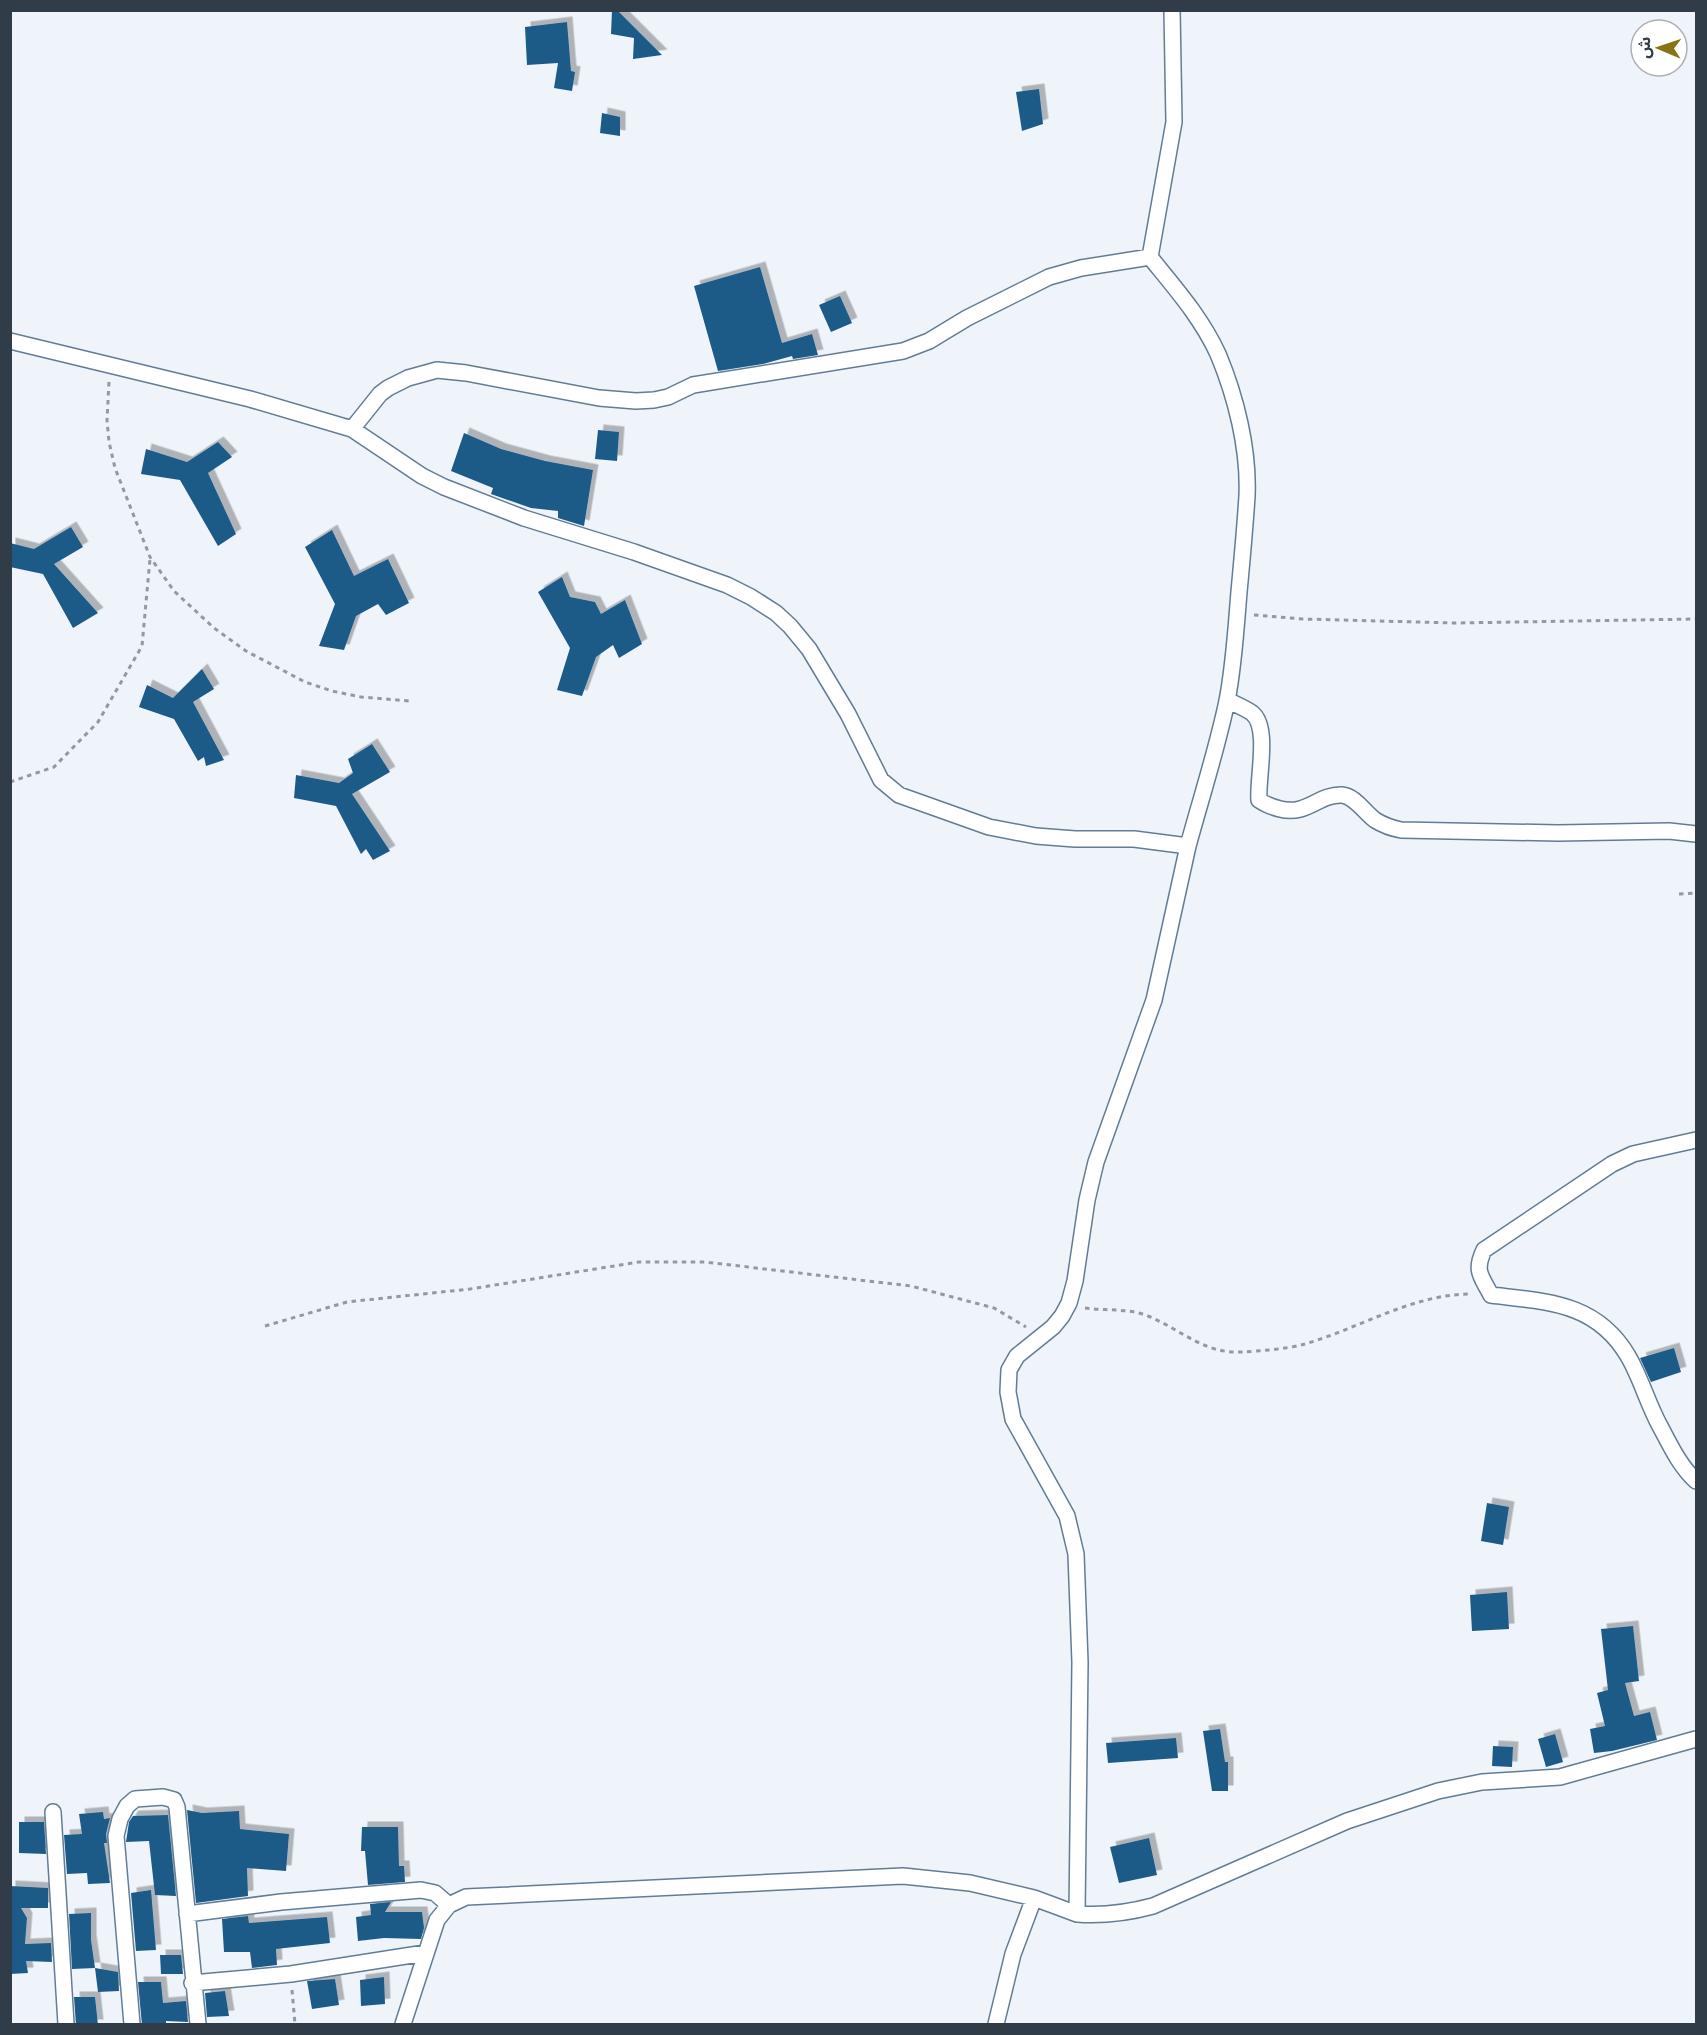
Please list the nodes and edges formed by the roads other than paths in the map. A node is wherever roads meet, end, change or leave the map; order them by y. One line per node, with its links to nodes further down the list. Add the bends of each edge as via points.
1 (1172, 10): 2 (street, via 1174,122)
2 (1150, 257): 4 (street, via 1049,277 903,351 693,385 668,397 647,401 599,398 437,370 388,388); 5 (street, via 1207,333 1234,401 1244,445 1246,478)
3 (10, 341): 4 (street, via 250,399)
4 (352, 429): 7 (street, via 444,487 524,518 727,585 751,597 790,626 809,649 881,780 899,795 989,827 1036,836 1134,839)
5 (1227, 700): 6 (street, via 1254,714 1259,723 1262,737 1258,789 1259,800 1266,805 1292,812 1326,798 1346,795 1387,827 1401,830); 7 (street)
6 (1696, 834)
7 (1188, 846): 15 (street, via 1154,1000 1096,1162 1069,1303 1062,1316 1017,1356 1009,1370 1012,1419 1067,1516 1076,1554 1080,1662)
8 (1696, 1140): 9 (street, via 1633,1154 1612,1164 1484,1250 1478,1270 1491,1294 1560,1304 1584,1312 1609,1330 1628,1356 1676,1455)
9 (1696, 1481)
10 (1696, 1739): 15 (street, via 1560,1777 1482,1782 1438,1791 1347,1821 1153,1906 1099,1916)
11 (53, 1812): 18 (street)
12 (1034, 1898): 13 (street, via 970,1883 903,1876 466,1897); 15 (street); 22 (street, via 1013,1954)
13 (449, 1905): 14 (street, via 435,1893 421,1890); 16 (street, via 437,1920)
14 (187, 1914): 17 (street); 19 (street, via 174,1800 135,1799 120,1819 116,1836)
15 (1077, 1914)
16 (425, 1953): 17 (street, via 291,1974); 21 (street)
17 (192, 1983): 20 (street)
18 (66, 2025)
19 (132, 2025)
20 (198, 2025)
21 (403, 2025)
22 (996, 2025)

